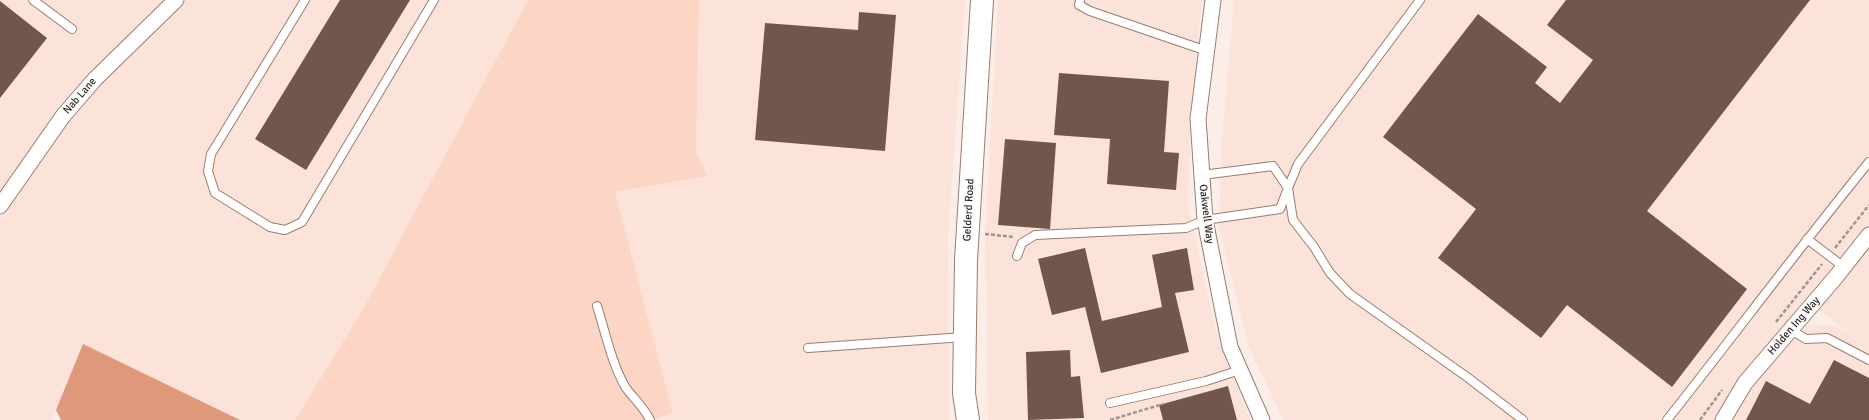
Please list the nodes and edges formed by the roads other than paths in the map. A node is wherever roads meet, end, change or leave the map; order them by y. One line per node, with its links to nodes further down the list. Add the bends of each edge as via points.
1 (33, 0): 9 (lane)
2 (176, 0): 14 (street, Nab Lane, via 95,79 63,116)
3 (305, 0): 4 (lane, via 211,154 208,171 215,193 270,227 285,230 302,222)
4 (434, 0)
5 (982, 0): 22 (main road, Gelderd Road, via 968,233)
6 (1080, 0): 10 (lane, via 1079,5 1090,11)
7 (1213, 0): 10 (street, Oakwell Way)
8 (1420, 0): 13 (lane, via 1298,164)
9 (72, 29)
10 (1207, 51): 12 (street, Oakwell Way, via 1198,119)
11 (1869, 162): 17 (lane)
12 (1202, 175): 13 (lane, via 1273,166); 15 (street, Oakwell Way)
13 (1288, 188): 15 (lane, via 1280,209); 30 (lane, via 1293,220 1330,273 1350,294)
14 (0, 206)
15 (1205, 220): 18 (lane, via 1186,228 1035,235 1022,243); 25 (street, Oakwell Way, via 1230,347)
16 (1868, 238): 19 (street, Holden Ing Way)
17 (1807, 239): 19 (lane); 31 (lane)
18 (1017, 256)
19 (1844, 267): 21 (street, Holden Ing Way)
20 (597, 306): 27 (lane, via 618,372)
21 (1791, 330): 24 (lane, via 1806,339 1827,338); 32 (street, Holden Ing Way, via 1746,383)
22 (965, 337): 23 (lane); 28 (main road, Gelderd Road, via 964,393)
23 (808, 348)
24 (1869, 360)
25 (1240, 370): 26 (lane, via 1206,381); 29 (street, Oakwell Way)
26 (1110, 403)
27 (650, 420)
28 (968, 420)
29 (1262, 420)
30 (1523, 420)
31 (1667, 420)
32 (1723, 420)

